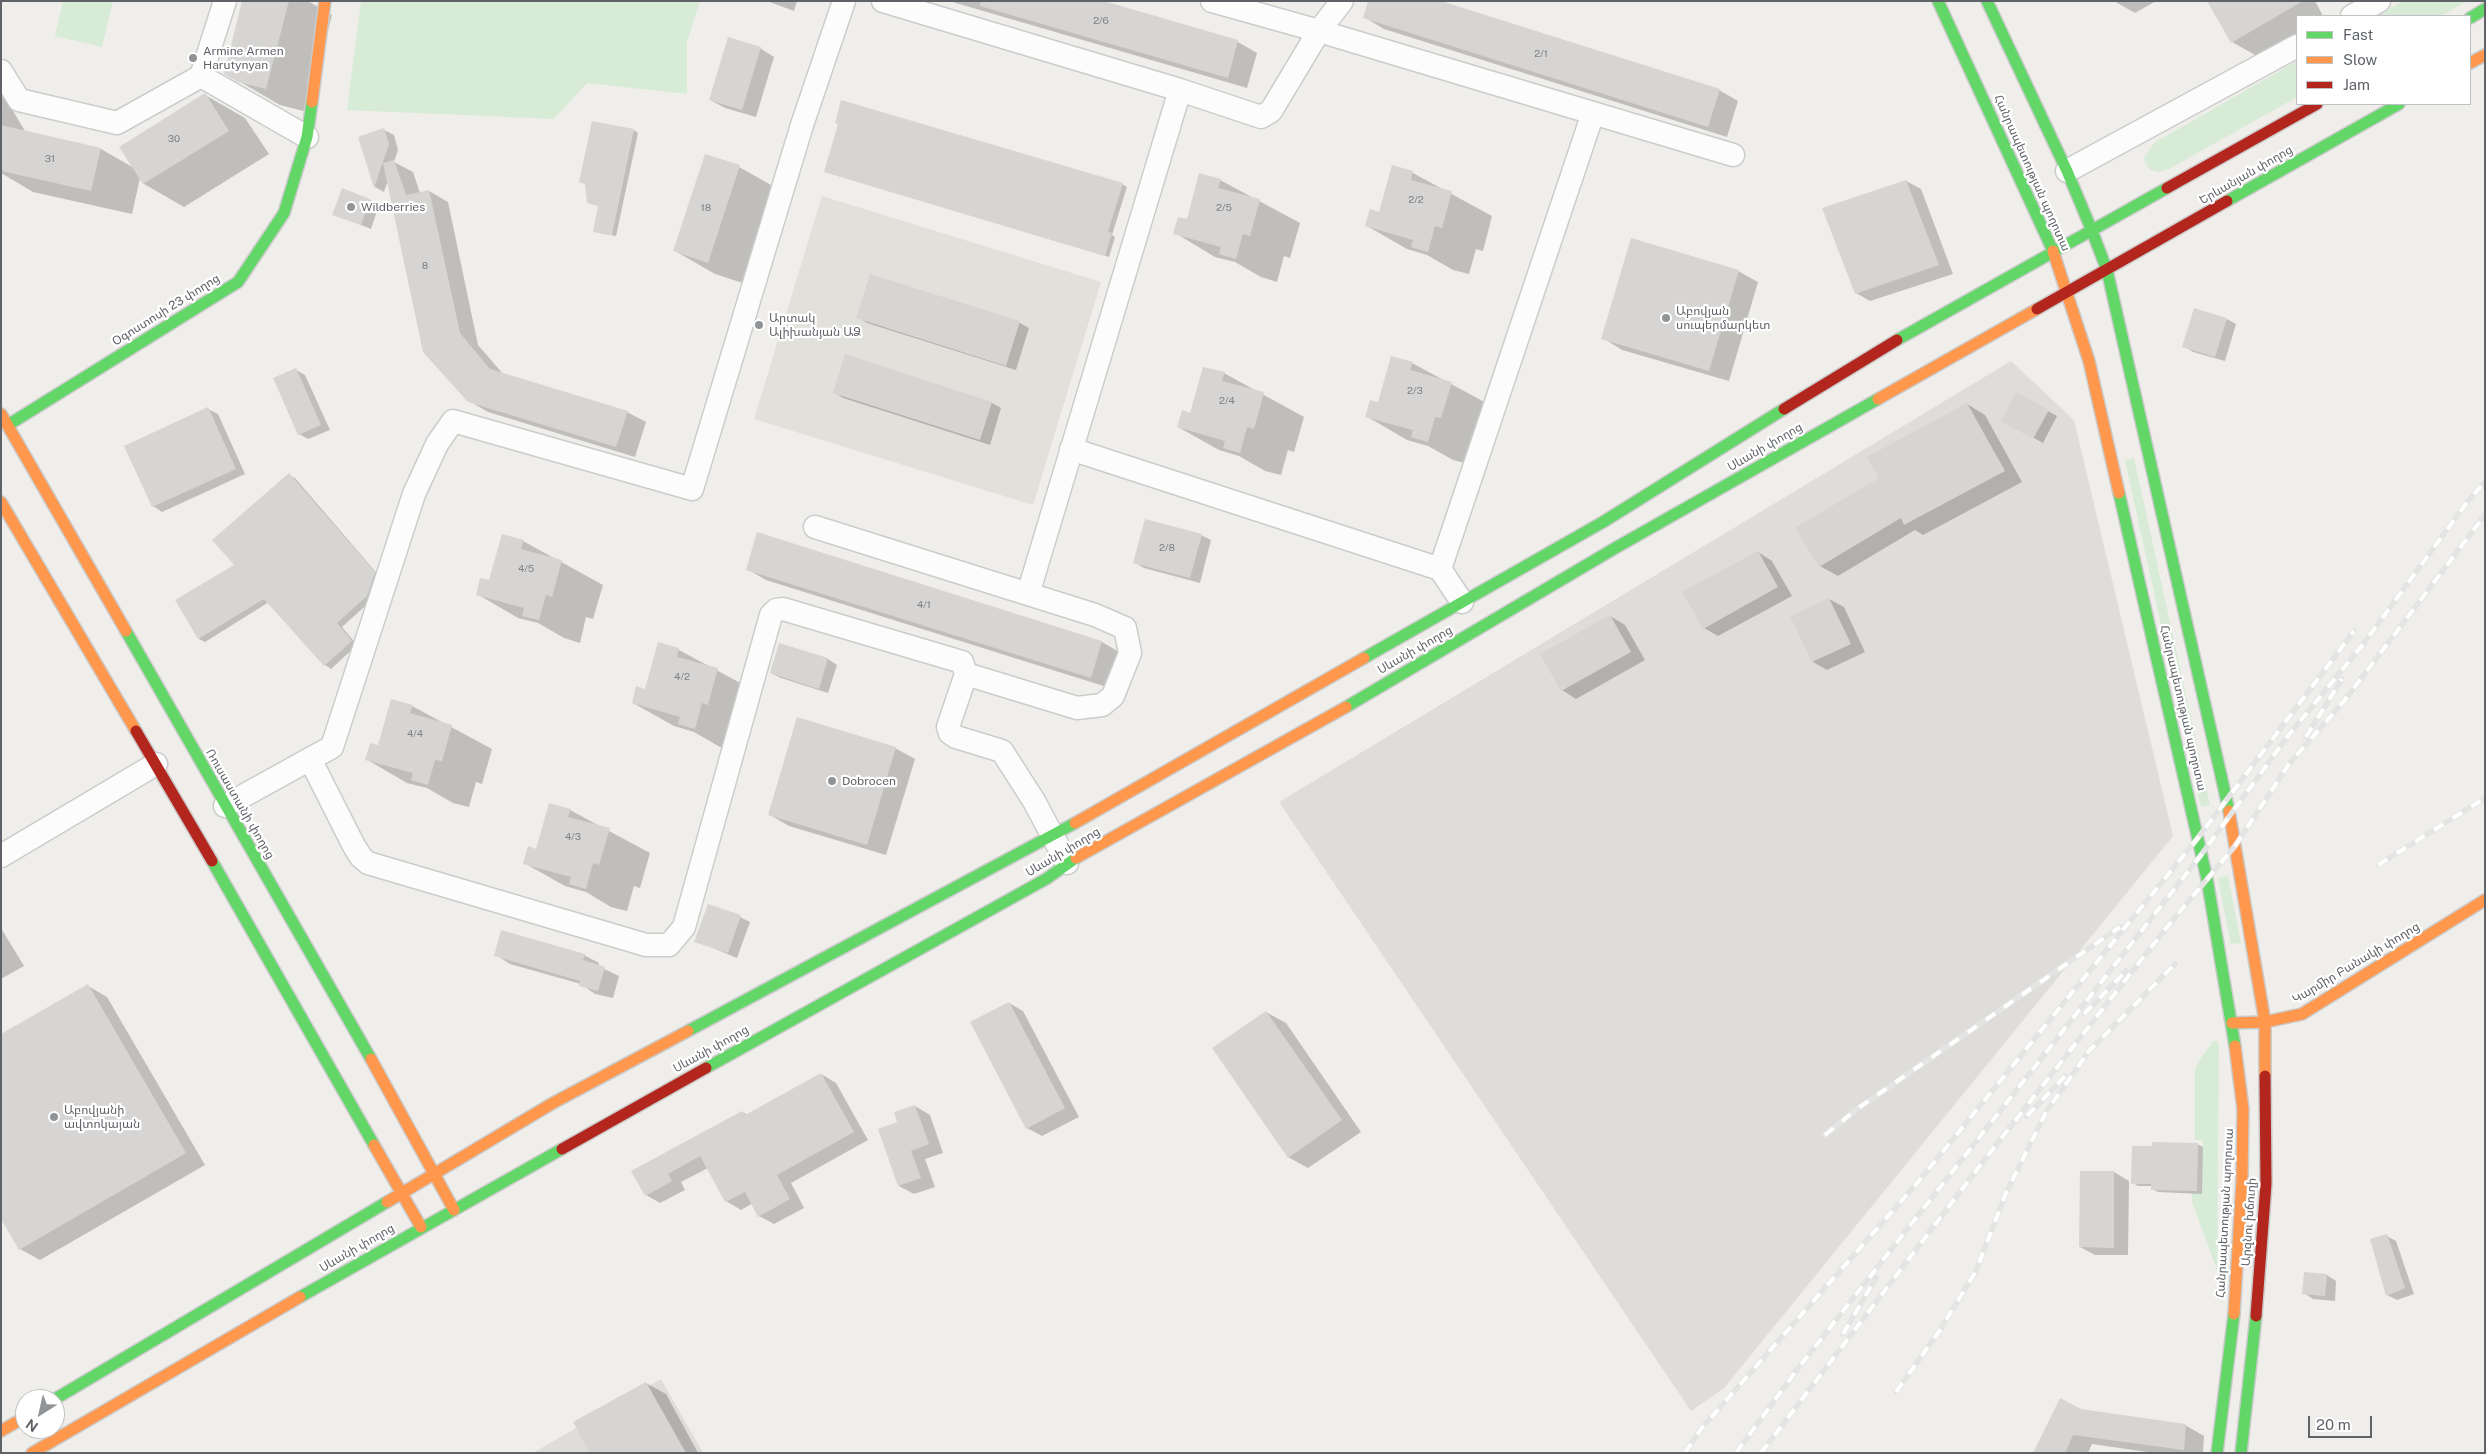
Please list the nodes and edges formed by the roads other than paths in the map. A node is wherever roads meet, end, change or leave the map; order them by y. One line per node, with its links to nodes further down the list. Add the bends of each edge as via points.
1 (225, 1): 18 (street)
2 (325, 1): 23 (main road, Օգոստոսի 23 փողոց)
3 (844, 1): 38 (street, via 802,125 692,489 453,420 437,444 414,494 332,747)
4 (884, 1): 19 (street)
5 (1212, 1): 13 (street)
6 (1342, 1): 13 (street)
7 (1938, 1): 27 (main road, Հանրապետության պողոտա)
8 (1987, 1): 25 (main road, Հանրապետության պողոտա)
9 (2378, 1): 11 (street)
10 (2485, 9): 12 (main road)
11 (2354, 15)
12 (2471, 17)
13 (1319, 31): 19 (street, via 1271,111 1261,117); 22 (street)
14 (2296, 47): 25 (street)
15 (2485, 55): 16 (main road)
16 (2471, 62)
17 (1, 71): 18 (street, via 19,100 117,123)
18 (201, 76): 23 (street)
19 (1180, 90): 31 (street)
20 (2315, 105): 26 (main road)
21 (2397, 105): 28 (main road, Երևանյան փողոց)
22 (1593, 113): 24 (street); 34 (street)
23 (307, 137): 30 (main road, Օգոստոսի 23 փողոց, via 284,213 238,282)
24 (1733, 155)
25 (2067, 170): 26 (main road, Հանրապետության պողոտա)
26 (2092, 231): 27 (main road, Սևանի փողոց); 28 (main road, Հանրապետության պողոտա)
27 (2053, 251): 29 (main road, Հանրապետության պողոտա); 36 (main road, Սևանի փողոց, via 1861,361 1603,522)
28 (2107, 270): 29 (main road, Սևանի փողոց); 45 (main road, Հանրապետության պողոտա, via 2230,816)
29 (2066, 291): 43 (main road, Սևանի փողոց); 47 (main road, Հանրապետության պողոտա, via 2091,369 2182,767 2207,879)
30 (4, 423): 40 (main road, Ռուսաստանի փողոց)
31 (1072, 449): 34 (street); 35 (street)
32 (1, 502): 39 (main road)
33 (816, 526): 35 (street)
34 (1440, 569): 36 (street)
35 (1028, 594): 37 (street, via 1125,628 1130,653 1113,696 1102,705 1077,708)
36 (1462, 602): 41 (main road, Սևանի փողոց)
37 (966, 674): 38 (street, via 962,662 776,610 684,927 669,945 646,945 368,863 354,846); 41 (street, via 948,727 950,733 956,738 1002,751)
38 (310, 759): 40 (street)
39 (156, 764): 42 (street); 49 (main road)
40 (225, 806): 48 (main road, Ռուսաստանի փողոց)
41 (1054, 835): 43 (street); 48 (main road, Սևանի փողոց, via 681,1033 553,1103)
42 (1, 856)
43 (1067, 863): 50 (main road, Սևանի փողոց, via 1046,879)
44 (2485, 900): 46 (main road, Կարմիր Բանակի փողոց, via 2302,1014)
45 (2261, 993): 46 (main road, Արզնու խճուղի)
46 (2265, 1022): 47 (main road, Կարմիր Բանակի փողոց); 57 (main road, Արզնու խճուղի, via 2266,1184 2252,1364)
47 (2232, 1023): 56 (main road, Հանրապետության պողոտա, via 2243,1109 2242,1180 2233,1326)
48 (434, 1174): 49 (main road, Սևանի փողոց); 50 (main road, Ռուսաստանի փողոց)
49 (400, 1192): 51 (main road); 52 (main road, Սևանի փողոց)
50 (454, 1210): 51 (main road, Սևանի փողոց)
51 (421, 1227): 55 (main road, Սևանի փողոց)
52 (65, 1393)
53 (15, 1423): 54 (main road)
54 (1, 1431)
55 (32, 1453)
56 (2217, 1453)
57 (2241, 1453)

